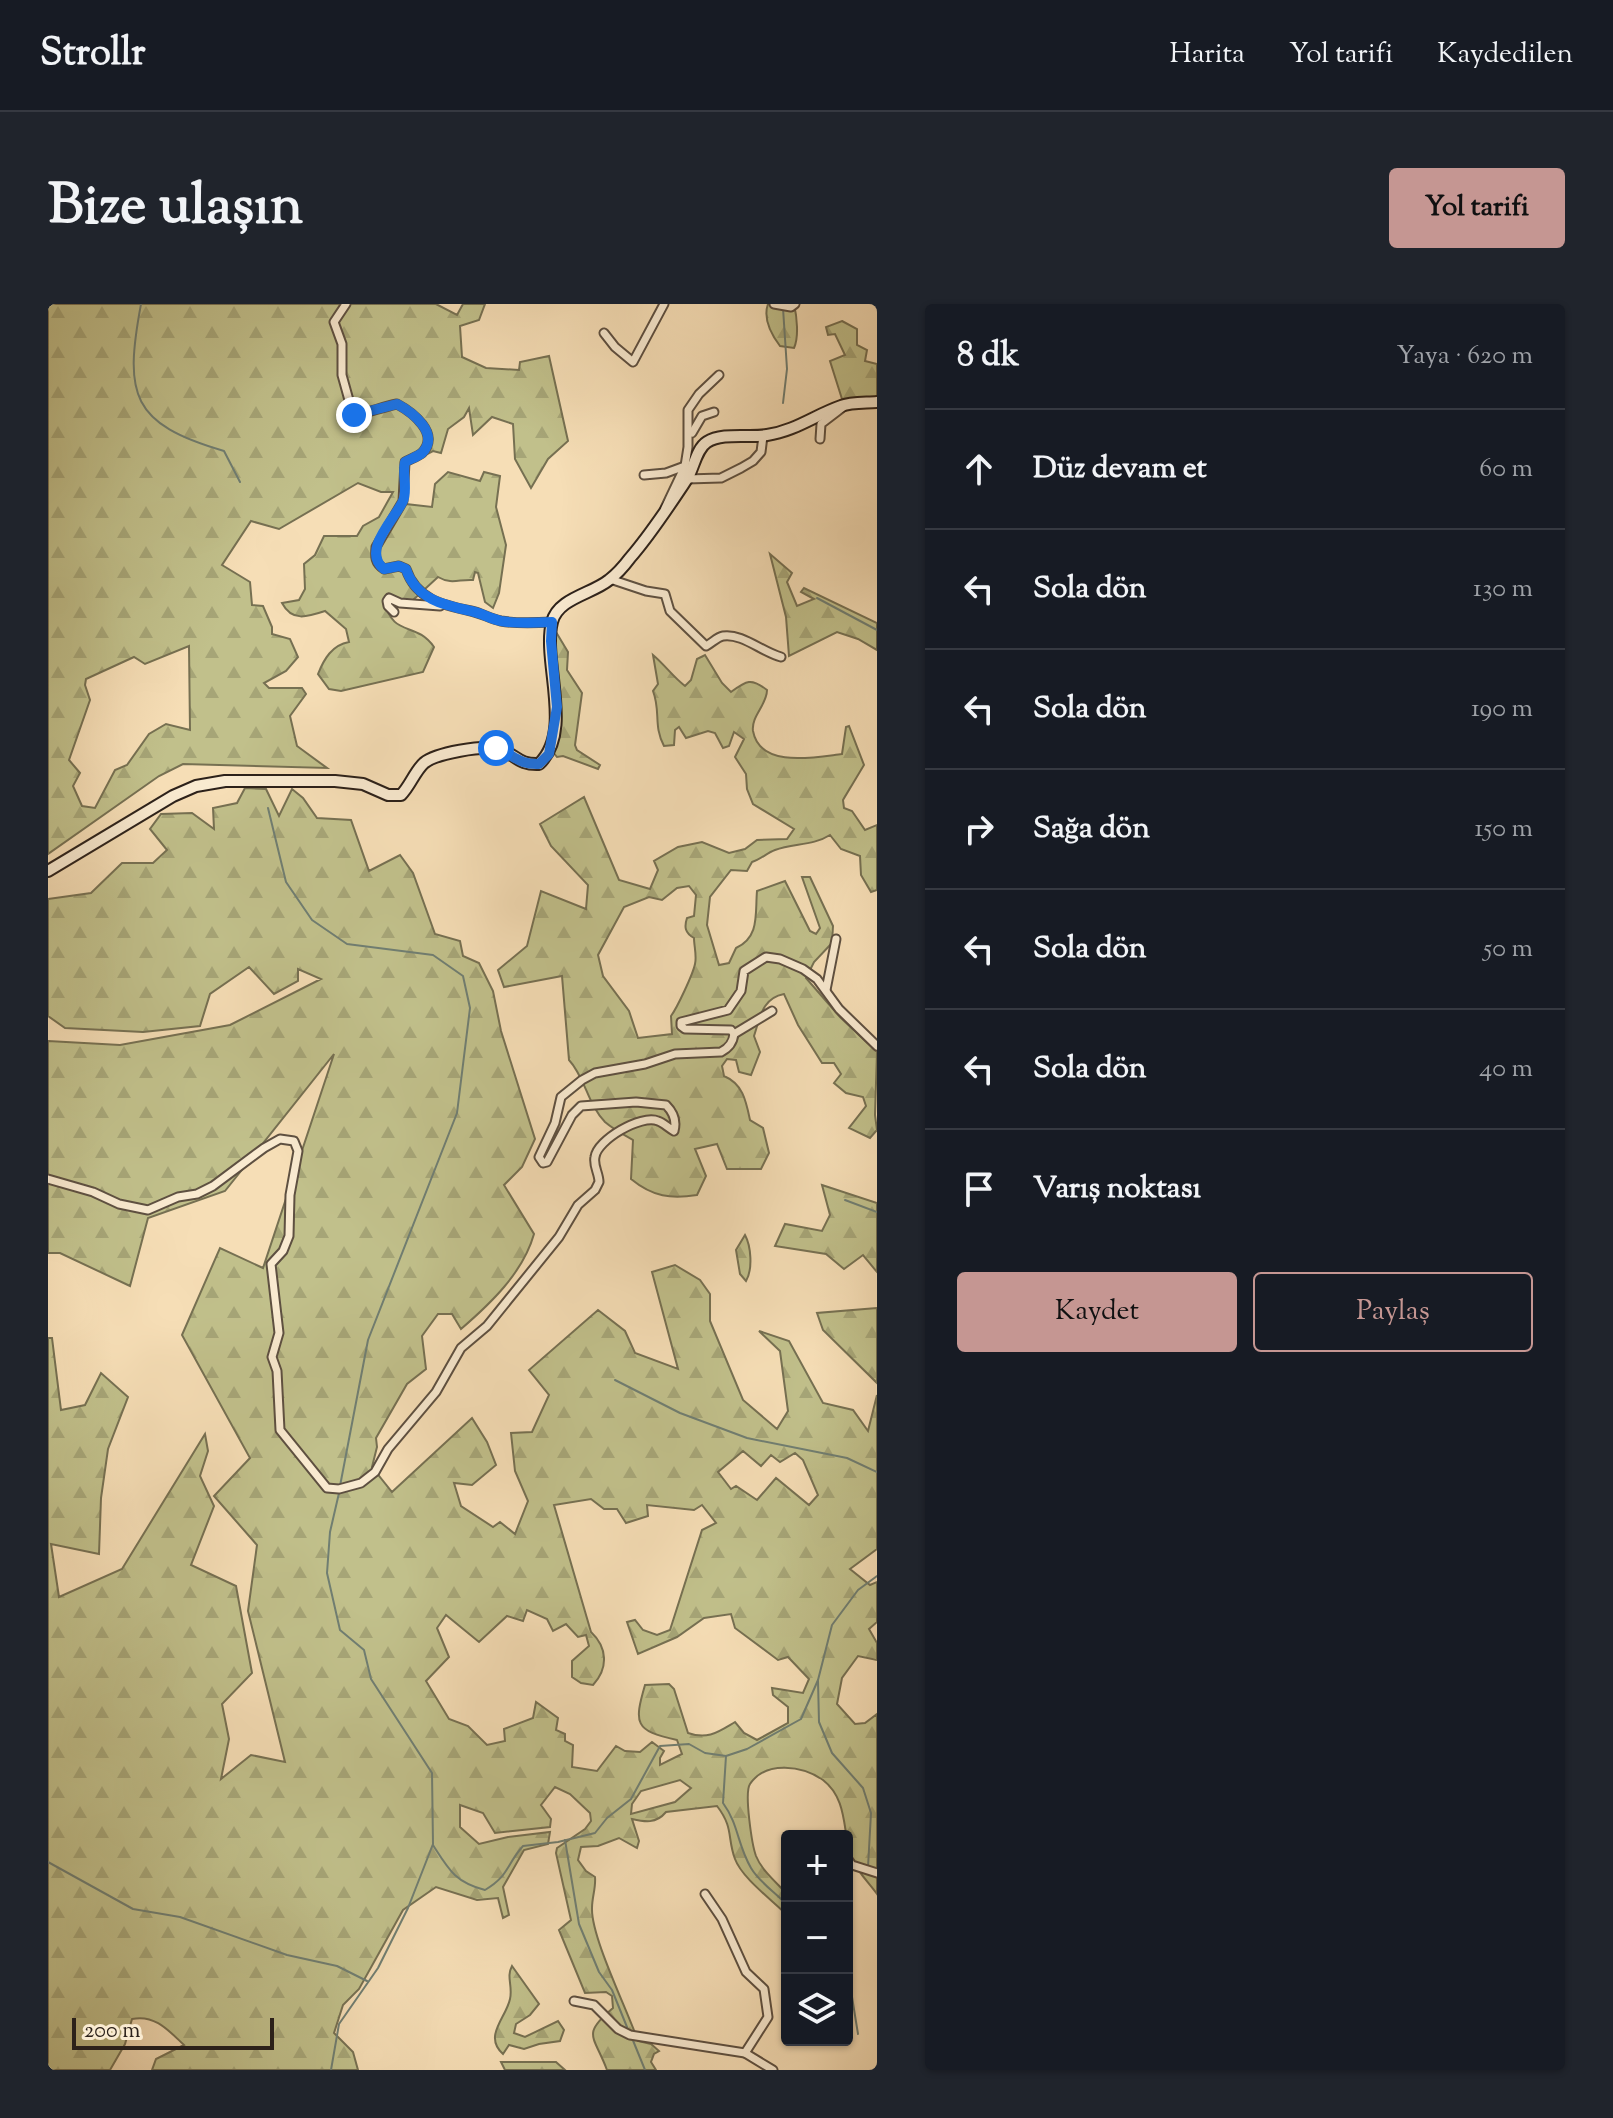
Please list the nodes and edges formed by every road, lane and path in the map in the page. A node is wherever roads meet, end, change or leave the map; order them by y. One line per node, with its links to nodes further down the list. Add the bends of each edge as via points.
1 (346, 304): 18 (street, via 334,322 354,415 397,404 421,421 428,438 420,454 405,462 403,501 375,556 384,569 406,569 410,582)
2 (664, 304): 5 (street, via 633,362)
3 (774, 304): 4 (street)
4 (795, 304)
5 (604, 333)
6 (719, 375): 12 (street, via 688,410)
7 (874, 402): 8 (main road)
8 (848, 405): 10 (main road); 11 (street, via 821,424)
9 (714, 412): 12 (street, via 698,421)
10 (763, 436): 15 (street, via 761,452 741,468 721,478); 15 (main road, via 706,443)
11 (820, 439)
12 (688, 447): 13 (street)
13 (685, 466): 14 (street); 16 (street)
14 (644, 475)
15 (687, 479): 16 (main road)
16 (664, 510): 17 (main road, via 648,537)
17 (610, 579): 20 (main road, via 564,605); 21 (street, via 665,594 670,611 706,646 719,637 739,637)
18 (443, 606): 19 (street, via 389,598); 20 (street, via 498,621)
19 (394, 612)
20 (552, 622): 22 (main road, via 557,707 549,754 539,764 525,764 496,748 451,752 423,764 401,795 335,781 196,786)
21 (781, 657)
22 (48, 871)
23 (836, 939): 24 (street)
24 (826, 990): 26 (street, via 791,962 766,957 755,962 744,971 741,991 728,1010 681,1022 685,1029); 27 (street)
25 (772, 1011): 26 (street)
26 (734, 1034): 28 (street, via 721,1052 675,1054 595,1073 566,1091 539,1157 543,1163 581,1106 666,1105 674,1131 657,1120 644,1121 602,1143 595,1153 595,1190 487,1326 461,1348 436,1392 375,1472 339,1489 327,1488 280,1430 272,1357 279,1333 271,1264 289,1236 298,1151 294,1141 280,1139 213,1186 148,1210)
27 (877, 1046)
28 (48, 1179)
29 (853, 1865): 30 (street)
30 (877, 1873)
31 (705, 1894): 33 (street, via 746,1972 764,1989 768,2017)
32 (574, 2001): 33 (street, via 594,2005 630,2035)
33 (745, 2053): 34 (street)
34 (773, 2070)

